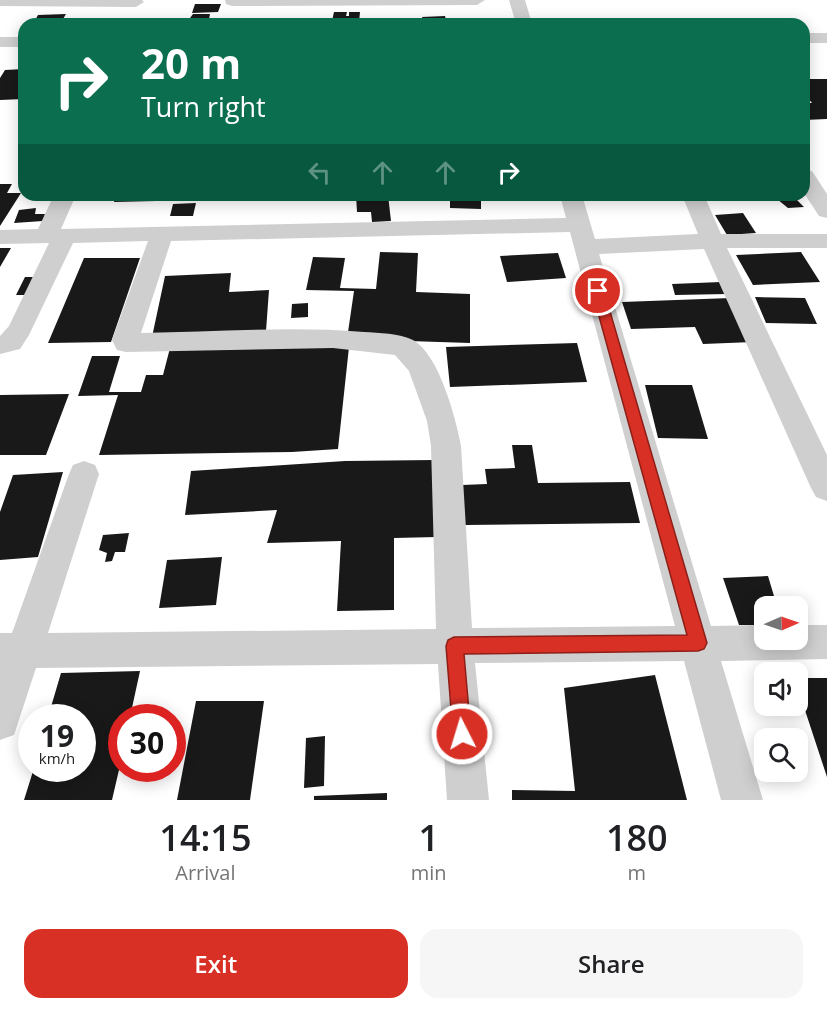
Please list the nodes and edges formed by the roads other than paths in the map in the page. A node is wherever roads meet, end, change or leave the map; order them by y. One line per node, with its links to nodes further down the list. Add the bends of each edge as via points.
1 (477, 0): 5 (street)
2 (517, 0): 6 (street)
3 (0, 1): 4 (street)
4 (136, 2)
5 (231, 6)
6 (522, 18)
7 (810, 38): 8 (street)
8 (827, 38)
9 (0, 42): 10 (street)
10 (18, 42)
11 (810, 185): 15 (street)
12 (64, 201): 17 (street)
13 (573, 201): 18 (street)
14 (695, 201): 21 (street)
15 (827, 211)
16 (162, 234): 17 (street); 18 (street); 27 (street, via 126,343 333,339 394,345 414,357 442,422 446,446)
17 (55, 236): 19 (street); 22 (street, via 20,329 11,342)
18 (583, 236): 21 (street); 26 (street)
19 (0, 237)
20 (827, 241): 21 (street)
21 (712, 242): 24 (street)
22 (0, 345)
23 (84, 474): 28 (street)
24 (827, 488)
25 (827, 642): 26 (street)
26 (698, 643): 27 (street); 31 (street)
27 (454, 646): 28 (street); 30 (street)
28 (12, 651): 29 (street)
29 (0, 721)
30 (468, 800)
31 (742, 800)

